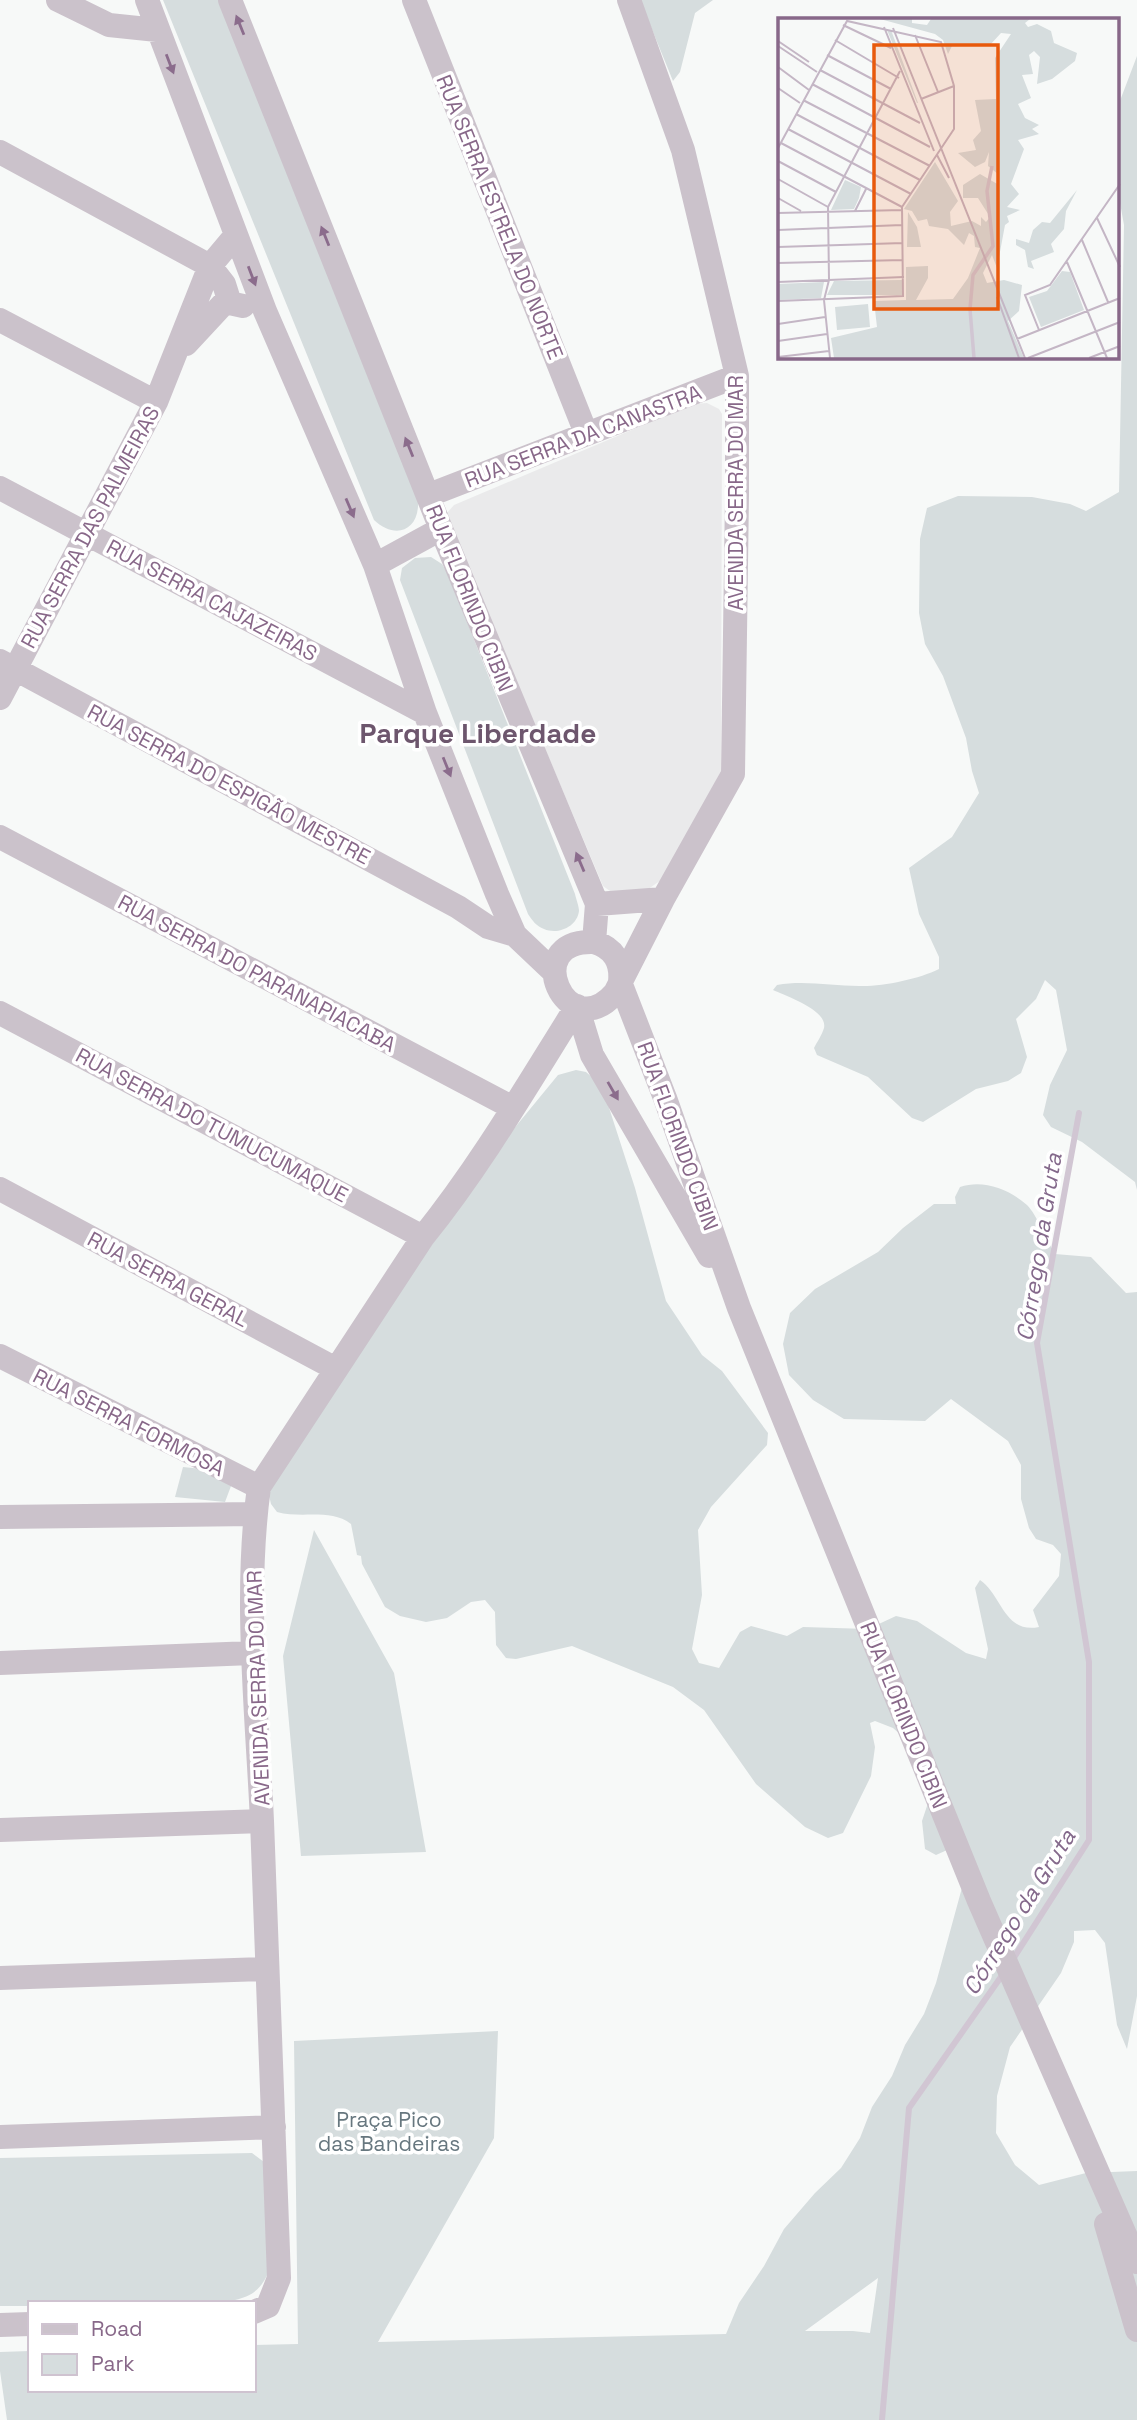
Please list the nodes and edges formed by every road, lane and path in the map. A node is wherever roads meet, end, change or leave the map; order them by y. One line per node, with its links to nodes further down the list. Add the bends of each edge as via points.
1 (58, 0): 6 (street, via 109,25)
2 (147, 0): 6 (street)
3 (230, 0): 19 (street, RUA FLORINDO CIBIN, one-way to 3)
4 (414, 0): 17 (street, RUA SERRA ESTRELA DO NORTE)
5 (629, 0): 15 (street, AVENIDA SERRA DO MAR, via 683,150)
6 (157, 30): 8 (street, one-way to 8)
7 (0, 152): 9 (street)
8 (232, 226): 9 (street); 10 (street, RUA SERRA DAS PALMEIRAS); 12 (street, one-way to 12)
9 (186, 253): 10 (street)
10 (210, 267): 11 (street, via 224,284); 14 (street, RUA SERRA DAS PALMEIRAS)
11 (230, 303): 12 (street); 14 (street, RUA SERRA DAS PALMEIRAS, via 225,302)
12 (265, 311): 22 (street, one-way to 22)
13 (0, 320): 16 (street)
14 (176, 355): 16 (street, RUA SERRA DAS PALMEIRAS)
15 (737, 376): 17 (street, RUA SERRA DA CANASTRA); 30 (street, AVENIDA SERRA DO MAR, via 733,774)
16 (156, 402): 21 (street, RUA SERRA DAS PALMEIRAS)
17 (586, 433): 19 (street, RUA SERRA DA CANASTRA)
18 (0, 488): 21 (street, RUA SERRA CAJAZEIRAS)
19 (429, 495): 20 (street, RUA FLORINDO CIBIN)
20 (441, 529): 22 (street); 31 (street, RUA FLORINDO CIBIN, one-way to 20)
21 (86, 533): 24 (street, RUA SERRA DAS PALMEIRAS); 25 (street, RUA SERRA CAJAZEIRAS)
22 (375, 565): 23 (street)
23 (407, 660): 25 (street, via 397,681); 27 (street)
24 (8, 666): 26 (street, RUA SERRA DAS PALMEIRAS); 32 (street, RUA SERRA DO ESPIGÃO MESTRE)
25 (376, 687): 27 (street, RUA SERRA CAJAZEIRAS)
26 (0, 698)
27 (425, 713): 29 (street, one-way to 29)
28 (0, 838): 41 (street, RUA SERRA DO PARANAPIACABA)
29 (497, 894): 32 (street); 33 (street)
30 (663, 899): 31 (street); 34 (street, AVENIDA SERRA DO MAR); 36 (street, AVENIDA SERRA DO MAR)
31 (597, 904): 34 (street, RUA FLORINDO CIBIN)
32 (458, 906): 33 (street, RUA SERRA DO ESPIGÃO MESTRE, via 488,927)
33 (515, 935): 35 (street)
34 (603, 947): 35 (street, via 583,941 572,945 556,961); 36 (street, RUA FLORINDO CIBIN, via 618,961)
35 (554, 972): 37 (street, via 559,993)
36 (620, 982): 37 (street, AVENIDA SERRA DO MAR, via 608,1000 588,1008); 44 (street, RUA FLORINDO CIBIN)
37 (577, 1006): 39 (street, RUA FLORINDO CIBIN); 40 (street, AVENIDA SERRA DO MAR)
38 (0, 1013): 43 (street, RUA SERRA DO TUMUCUMAQUE)
39 (592, 1055): 40 (street); 44 (street, RUA FLORINDO CIBIN, one-way to 44)
40 (544, 1059): 41 (street, AVENIDA SERRA DO MAR)
41 (513, 1108): 43 (street, AVENIDA SERRA DO MAR)
42 (0, 1189): 46 (street, RUA SERRA GERAL)
43 (423, 1237): 46 (street, AVENIDA SERRA DO MAR)
44 (739, 1308): 56 (street, RUA FLORINDO CIBIN, via 979,1901)
45 (0, 1356): 47 (street, RUA SERRA FORMOSA)
46 (335, 1370): 47 (street, AVENIDA SERRA DO MAR)
47 (259, 1487): 48 (street, AVENIDA SERRA DO MAR)
48 (255, 1514): 49 (street); 50 (street, AVENIDA SERRA DO MAR)
49 (0, 1517)
50 (252, 1653): 51 (street); 52 (street, AVENIDA SERRA DO MAR)
51 (0, 1663)
52 (261, 1821): 53 (street); 54 (street, AVENIDA SERRA DO MAR)
53 (0, 1830)
54 (266, 1969): 55 (street); 57 (street, AVENIDA SERRA DO MAR)
55 (0, 1978)
56 (1075, 2119): 59 (street, RUA FLORINDO CIBIN); 63 (street, RUA FLORINDO CIBIN)
57 (274, 2127): 58 (street); 60 (street, AVENIDA SERRA DO MAR, via 279,2278 268,2306)
58 (0, 2137)
59 (1137, 2262)
60 (256, 2311)
61 (28, 2324): 62 (street)
62 (0, 2325)
63 (1137, 2330)

